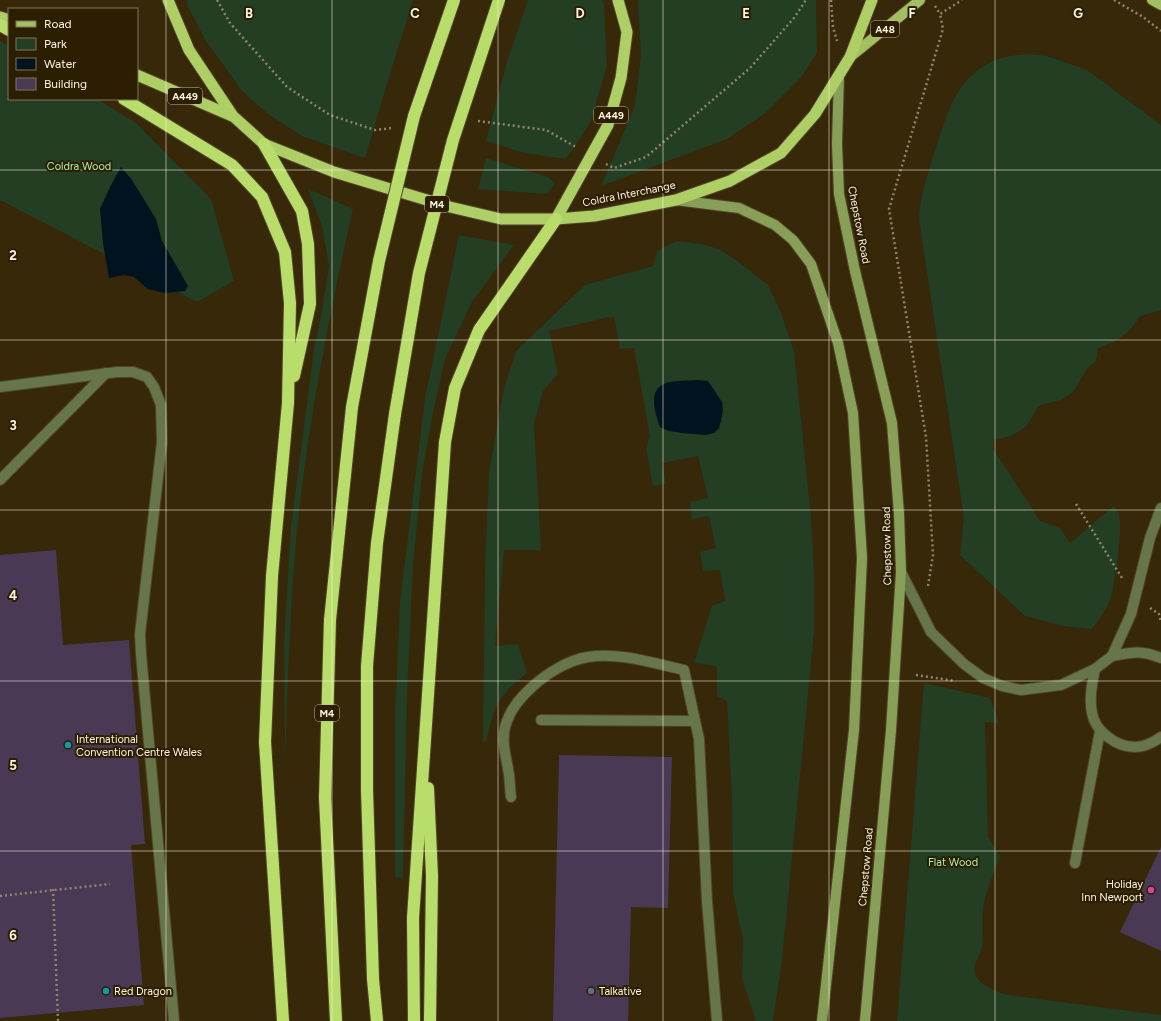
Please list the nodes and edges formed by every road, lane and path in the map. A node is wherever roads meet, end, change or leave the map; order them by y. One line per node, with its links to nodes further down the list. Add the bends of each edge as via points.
1 (168, 0): 20 (highway, Coldra Interchange, via 189,50)
2 (217, 0): 22 (path, via 230,23 287,87 330,115 375,130)
3 (454, 0): 53 (highway, M4, bridge, via 414,116 379,261 352,407 330,620 325,775)
4 (499, 0): 54 (highway, M4, bridge, via 453,140 421,266 395,414 377,543 367,666 367,790 373,979)
5 (618, 0): 24 (highway, A449, via 627,32 621,78 608,125)
6 (806, 0): 24 (path, via 794,18 750,68 646,157 614,168)
7 (830, 0): 17 (path, via 833,27)
8 (872, 0): 17 (highway, Coldra Interchange)
9 (920, 0): 17 (main road, A48)
10 (932, 0): 15 (path)
11 (962, 0): 15 (path)
12 (1114, 0): 16 (path)
13 (1152, 0): 14 (main road)
14 (1161, 5)
15 (940, 14): 34 (path, via 943,29 889,209 926,437 933,555)
16 (1161, 31)
17 (844, 66): 25 (highway, Coldra Interchange, via 815,114 782,153 730,181); 33 (main road, Chepstow Road, via 836,144 839,194 892,423)
18 (138, 75): 20 (highway, A449)
19 (126, 100): 29 (highway, via 232,165 262,196 285,252 290,303)
20 (233, 116): 23 (highway, Coldra Interchange)
21 (478, 121): 24 (path, via 546,130)
22 (397, 127)
23 (264, 144): 26 (highway, Coldra Interchange, via 334,172 450,207 501,219); 29 (highway, via 302,211 308,244 310,304)
24 (592, 156): 26 (highway, A449)
25 (676, 200): 26 (highway, Coldra Interchange, via 594,216); 58 (main road, via 739,208 775,225 794,240 811,264 838,343 853,413 862,558 854,730)
26 (556, 219): 42 (highway, via 479,330 456,388 444,442)
27 (106, 373): 28 (lane); 30 (lane); 51 (lane, via 133,372 147,377 161,405 162,442 140,634)
28 (0, 387)
29 (288, 403): 52 (highway, via 272,576 265,742)
30 (0, 480)
31 (1076, 504): 35 (path, via 1108,558)
32 (1161, 508): 35 (lane, via 1150,538)
33 (901, 572): 39 (lane, via 931,632 964,664 983,678 1002,686 1022,690 1061,685); 59 (main road, Chepstow Road, via 891,730)
34 (928, 586)
35 (1136, 598): 36 (path, via 1159,614); 37 (lane)
36 (1161, 622)
37 (1112, 656): 38 (lane, via 1145,652); 39 (lane)
38 (1161, 658)
39 (1095, 669): 43 (lane, via 1091,691 1092,714)
40 (541, 720): 41 (lane)
41 (695, 721): 45 (lane, via 684,670 623,657 588,657 571,662 541,679 517,701 510,714 505,728 504,754); 57 (lane, via 699,740 707,901)
42 (425, 725): 55 (highway, via 413,918); 56 (highway, via 432,876)
43 (1100, 730): 44 (lane, via 1120,745 1135,747); 46 (lane)
44 (1161, 737)
45 (511, 797)
46 (1074, 863)
47 (110, 884): 48 (path)
48 (53, 889): 49 (path); 50 (path)
49 (0, 896)
50 (58, 1021)
51 (174, 1021)
52 (283, 1021)
53 (336, 1021)
54 (377, 1021)
55 (414, 1021)
56 (430, 1021)
57 (717, 1021)
58 (822, 1021)
59 (865, 1021)

